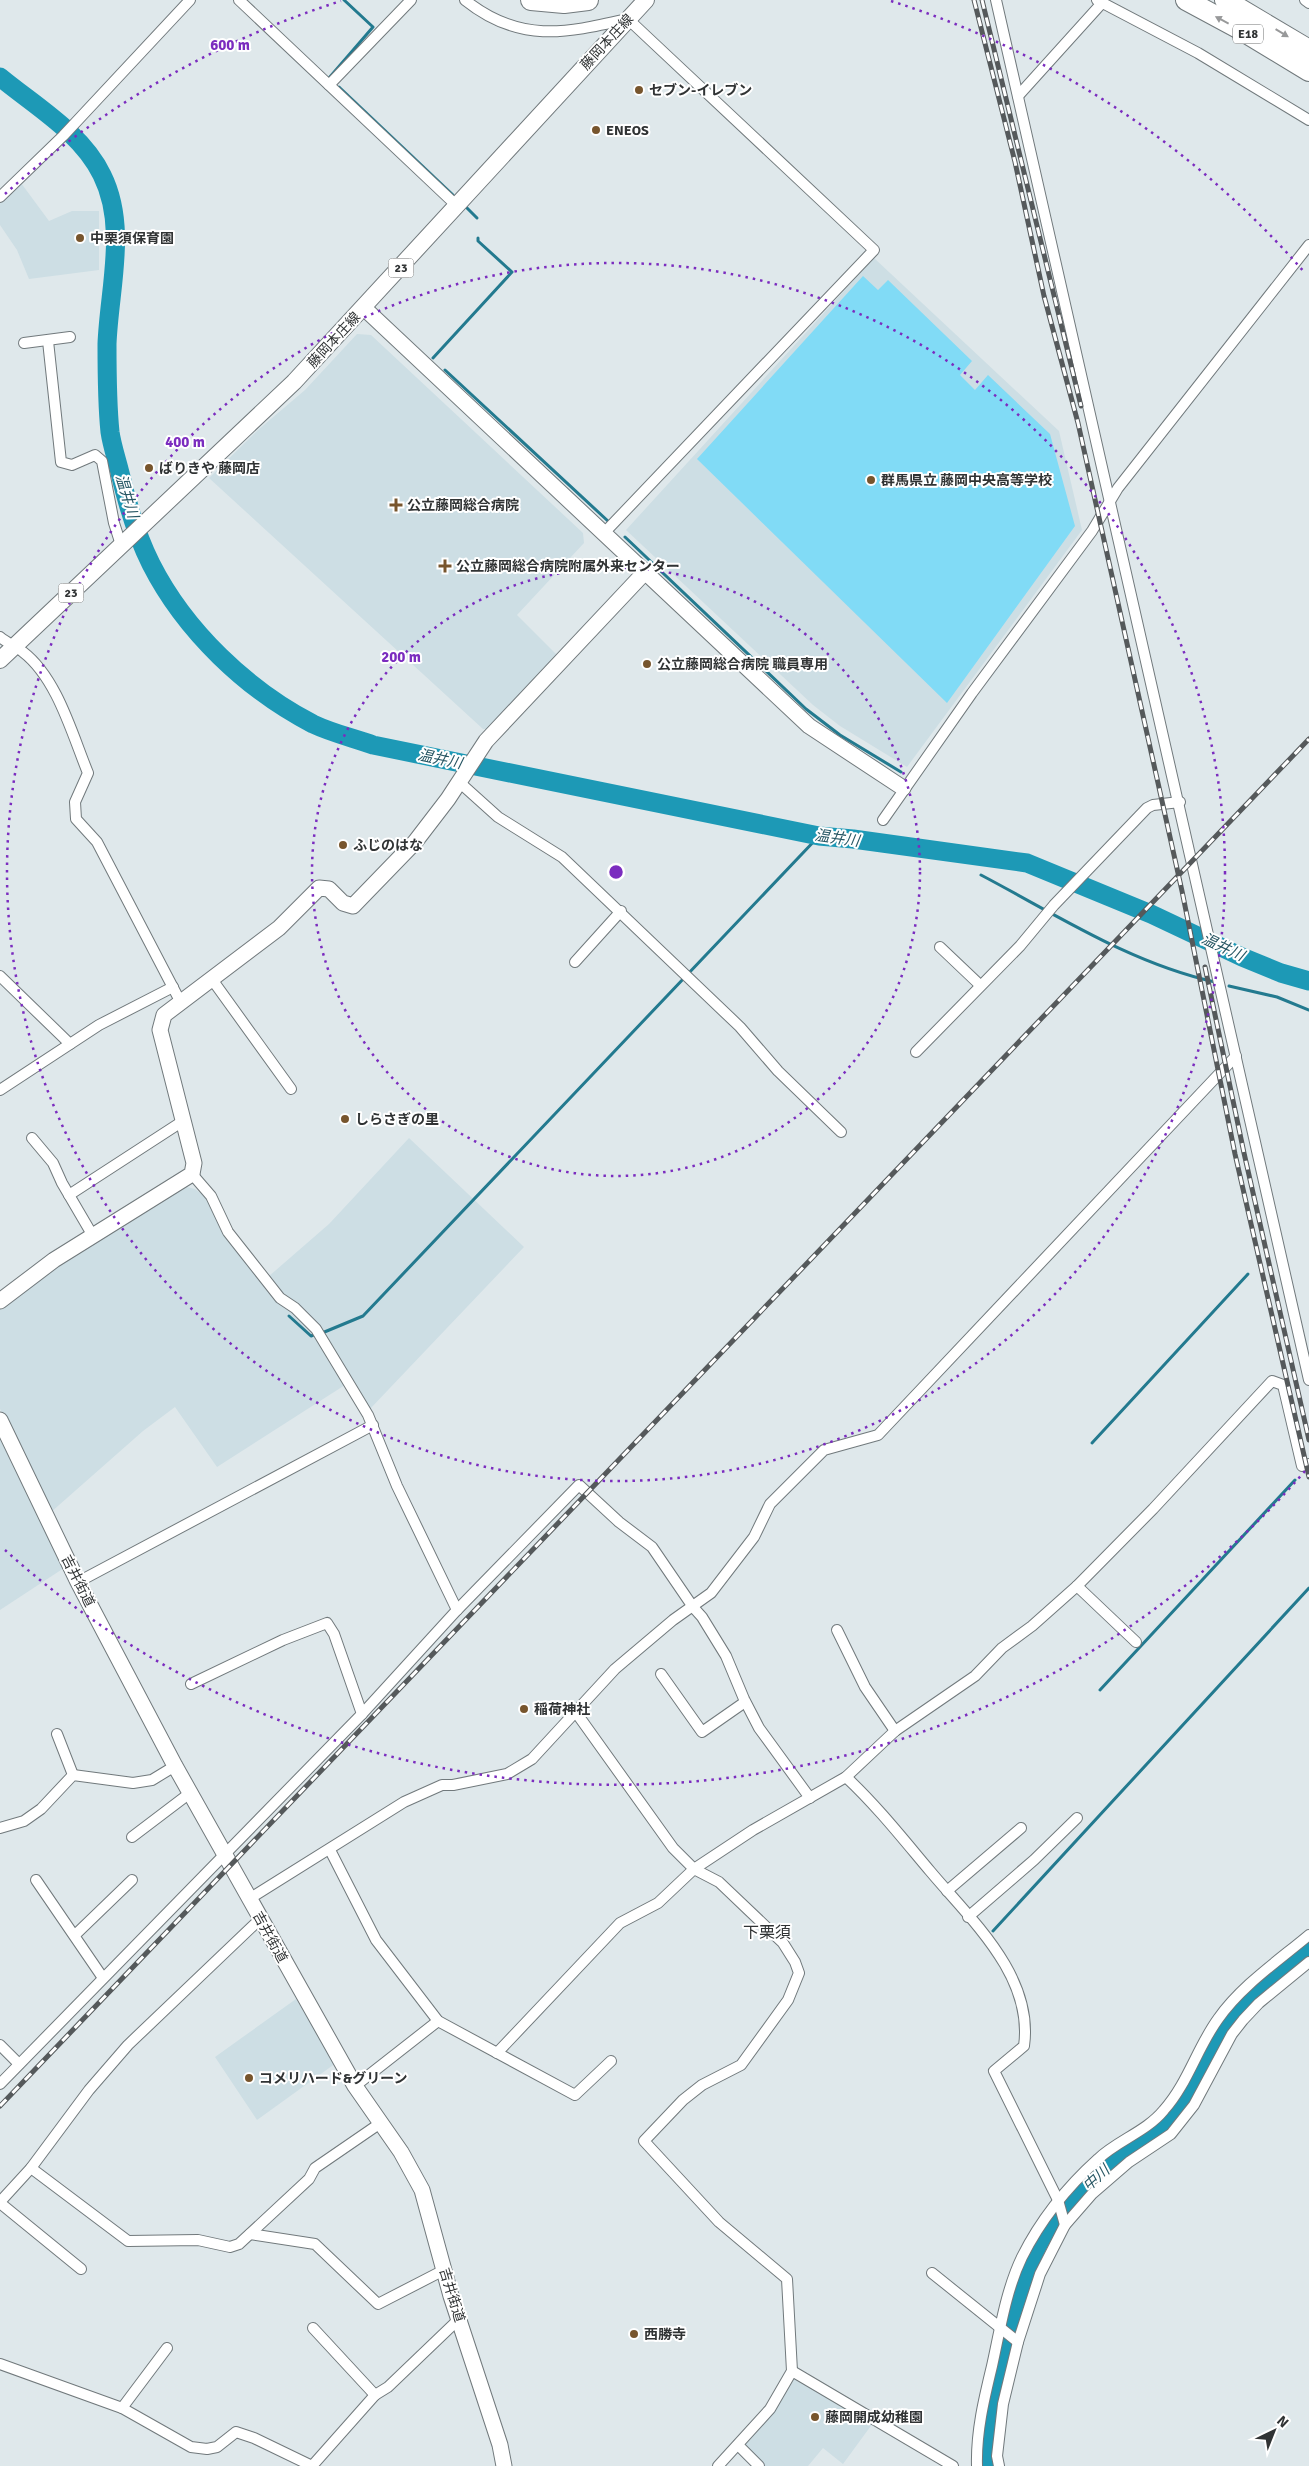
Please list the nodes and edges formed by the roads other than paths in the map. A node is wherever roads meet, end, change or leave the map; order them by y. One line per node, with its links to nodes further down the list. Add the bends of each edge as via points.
1 (190, 0): 20 (street)
2 (238, 0): 17 (street)
3 (411, 0): 17 (street)
4 (465, 0): 14 (street, via 498,20 553,33)
5 (530, 0): 6 (highway, via 564,3)
6 (588, 0)
7 (646, 0): 14 (main road, 藤岡本庄線 / 23)
8 (996, 0): 18 (street)
9 (1186, 0): 16 (highway, E18, one-way to 9)
10 (1225, 0): 15 (highway, E18, one-way to 15)
11 (1305, 0): 13 (street)
12 (1100, 1): 18 (street); 19 (street, via 1198,53)
13 (1309, 3)
14 (628, 19): 21 (main road, 藤岡本庄線 / 23); 28 (street, via 874,250)
15 (1309, 50)
16 (1309, 72)
17 (329, 85): 21 (street)
18 (1018, 96): 27 (street)
19 (1309, 120)
20 (0, 197)
21 (456, 205): 23 (main road, 藤岡本庄線 / 23)
22 (1309, 245): 27 (street)
23 (364, 308): 28 (street); 29 (main road, 藤岡本庄線 / 23, via 294,382)
24 (70, 337): 25 (street)
25 (48, 341): 26 (street); 29 (street, via 60,462 72,465 95,455 102,461 114,523)
26 (24, 344)
27 (1110, 500): 34 (street, via 1092,531); 35 (street)
28 (605, 532): 30 (street)
29 (125, 542): 31 (main road, 藤岡本庄線 / 23)
30 (646, 572): 33 (street, via 486,741); 34 (street, via 809,726)
31 (7, 642): 32 (main road, 藤岡本庄線 / 23); 43 (street, via 23,651 53,688 88,773 75,802 76,820 97,842)
32 (0, 660)
33 (458, 781): 37 (street, via 498,817 562,857); 41 (street, via 415,842 353,906 343,903 329,888 319,888 279,928)
34 (903, 788): 36 (street)
35 (1180, 802): 42 (street, via 1147,808); 46 (street)
36 (882, 820)
37 (621, 911): 39 (street); 50 (street)
38 (940, 947): 42 (street)
39 (575, 962)
40 (0, 976): 44 (street)
41 (211, 978): 43 (street); 48 (street)
42 (980, 985): 45 (street)
43 (176, 994): 44 (street, via 99,1025); 49 (street, via 160,1030)
44 (70, 1044): 47 (street)
45 (916, 1052)
46 (1236, 1056): 56 (street); 62 (street, via 878,1435 824,1450 795,1477 770,1504 754,1537 727,1575)
47 (1, 1088)
48 (291, 1089)
49 (183, 1121): 52 (street, via 194,1163); 53 (street)
50 (841, 1132)
51 (32, 1138): 53 (street, via 53,1164)
52 (192, 1174): 54 (street); 58 (street, via 211,1196 228,1232 274,1291 316,1329)
53 (69, 1195): 54 (street)
54 (93, 1236): 55 (street, via 54,1260)
55 (0, 1301)
56 (1309, 1380)
57 (0, 1420): 60 (street, 吉井街道)
58 (373, 1426): 60 (street); 63 (street, via 396,1486)
59 (1309, 1464): 61 (street, via 1302,1466 1283,1385 1272,1380)
60 (78, 1582): 73 (street, 吉井街道)
61 (1077, 1586): 65 (street); 71 (street, via 1002,1648 975,1676)
62 (692, 1607): 63 (street, via 652,1547 579,1485); 68 (street, via 702,1617 726,1656); 69 (street, via 614,1669)
63 (457, 1610): 70 (street)
64 (836, 1630): 71 (street, via 865,1687)
65 (1136, 1642)
66 (661, 1674): 68 (street, via 702,1732)
67 (191, 1684): 70 (street, via 327,1623 334,1634)
68 (746, 1702): 77 (street, via 760,1728)
69 (574, 1710): 82 (street, via 532,1759 507,1774 442,1785 404,1802); 84 (street, via 673,1848)
70 (362, 1714): 83 (street)
71 (895, 1731): 75 (street)
72 (57, 1734): 74 (street)
73 (175, 1766): 74 (street, via 152,1780 133,1783); 76 (street, 吉井街道)
74 (73, 1775): 79 (street, via 41,1809 24,1821)
75 (846, 1777): 77 (street); 87 (street, via 871,1801)
76 (190, 1793): 81 (street); 83 (street, 吉井街道)
77 (810, 1798): 84 (street)
78 (1076, 1818): 89 (street, via 1034,1860)
79 (0, 1828)
80 (1021, 1828): 87 (street)
81 (132, 1838)
82 (330, 1850): 88 (street); 95 (street, via 376,1940)
83 (224, 1855): 88 (street, 吉井街道); 94 (street)
84 (694, 1869): 97 (street, via 658,1903 620,1923); 117 (street, via 719,1882 783,1943 796,1962 799,1973 788,2000 741,2065 702,2085 644,2141 719,2222 788,2279)
85 (36, 1880): 91 (street)
86 (132, 1880): 91 (street)
87 (947, 1892): 89 (street)
88 (249, 1899): 90 (street, 吉井街道)
89 (968, 1917): 104 (street, via 990,1939 1022,2006 1026,2026 1024,2046 994,2071)
90 (260, 1919): 101 (street, 吉井街道); 103 (street, via 128,2045 89,2090)
91 (75, 1935): 94 (street)
92 (1309, 1935): 104 (street, via 1231,2003 1217,2020 1181,2088 1164,2111 1141,2131 1099,2157)
93 (1309, 1962): 106 (street, via 1259,2003 1232,2034 1194,2105 1171,2134 1128,2162 1092,2194)
94 (103, 1978): 99 (street)
95 (438, 2021): 97 (street); 101 (street)
96 (0, 2046): 99 (street)
97 (496, 2053): 98 (street, via 575,2095)
98 (611, 2061)
99 (19, 2064): 100 (street)
100 (0, 2084)
101 (355, 2086): 102 (street, 吉井街道)
102 (382, 2122): 107 (street, via 315,2168 309,2179); 109 (street, 吉井街道, via 422,2190)
103 (31, 2168): 105 (street); 107 (street, via 128,2241 198,2240 230,2247)
104 (1058, 2200): 106 (street); 112 (street, via 1022,2258)
105 (0, 2202): 108 (street)
106 (1065, 2225): 114 (street, via 1040,2274)
107 (250, 2234): 109 (street, via 315,2244 378,2304)
108 (81, 2269)
109 (444, 2270): 111 (street, 吉井街道)
110 (932, 2273): 112 (street)
111 (459, 2319): 118 (street, via 388,2388); 122 (street, 吉井街道)
112 (1001, 2327): 114 (street); 126 (street, via 982,2408 976,2448)
113 (313, 2328): 118 (street)
114 (1018, 2342): 127 (street, via 1003,2404 997,2456)
115 (167, 2348): 119 (street)
116 (0, 2364): 119 (street)
117 (792, 2371): 120 (street, via 770,2409); 125 (street)
118 (375, 2395): 121 (street)
119 (122, 2408): 121 (street, via 191,2446 217,2447 236,2432)
120 (738, 2445): 123 (street); 124 (street)
121 (312, 2466)
122 (504, 2466)
123 (718, 2466)
124 (759, 2466)
125 (953, 2466)
126 (977, 2466)
127 (999, 2466)

